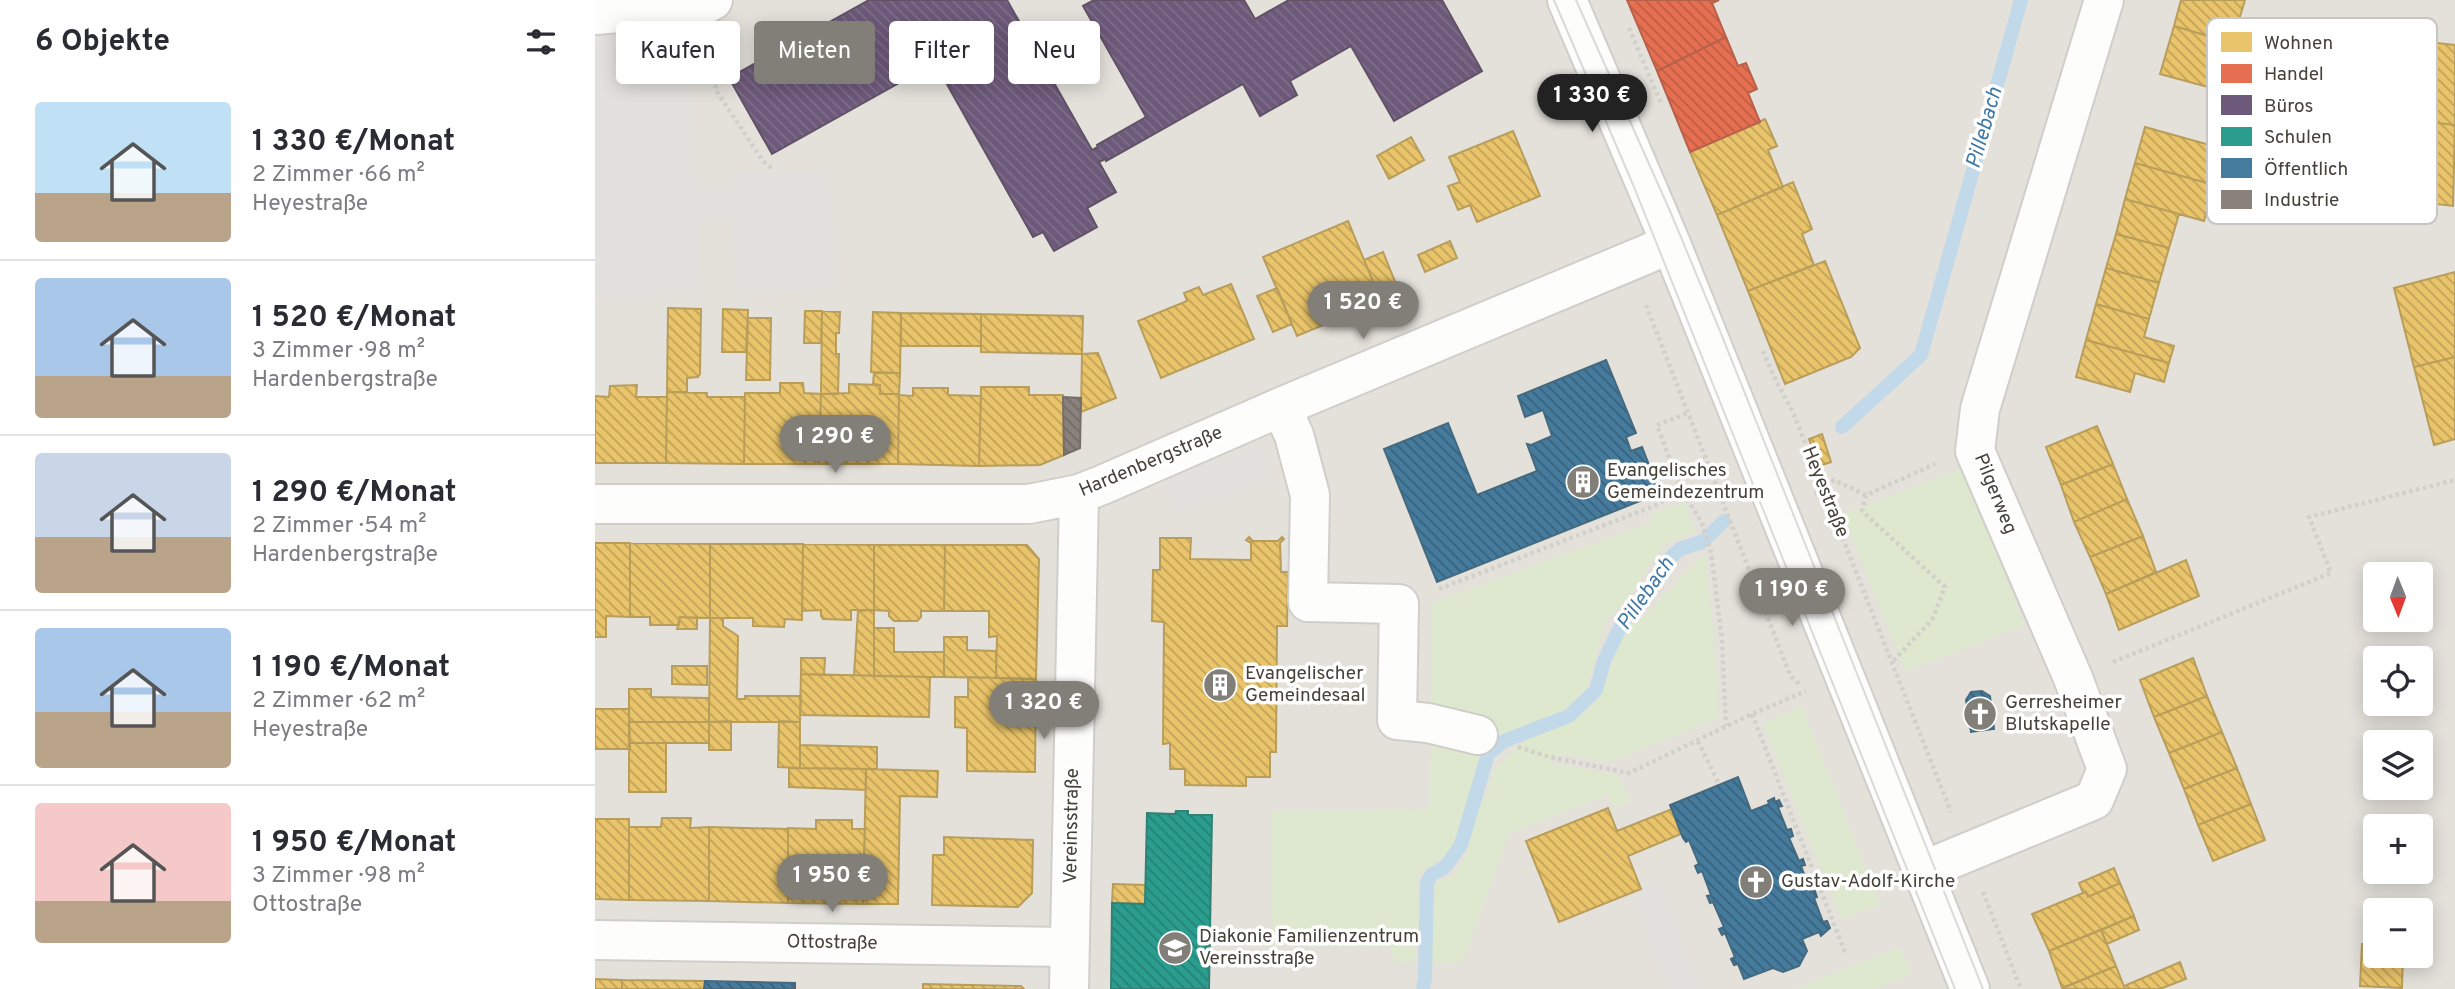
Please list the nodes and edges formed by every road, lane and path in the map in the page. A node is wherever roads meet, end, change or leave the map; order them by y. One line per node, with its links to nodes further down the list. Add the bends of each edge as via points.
1 (1567, 0): 8 (street)
2 (2105, 0): 31 (street, Pilgerweg, via 1980,409 1975,451 2107,769 2094,800)
3 (707, 3): 4 (street); 7 (path, via 721,51 715,89)
4 (595, 15)
5 (1627, 23): 6 (path)
6 (1664, 111)
7 (773, 170)
8 (1671, 244): 10 (street, Hardenbergstraße); 19 (street)
9 (1759, 341): 15 (path, Heyestraße)
10 (1281, 407): 16 (street, Hardenbergstraße); 27 (street, via 1294,435 1310,495 1308,602 1399,604 1397,720)
11 (1688, 413): 14 (path, via 1657,425)
12 (1940, 462): 17 (path)
13 (2455, 480): 23 (path, via 2309,517 2331,573)
14 (1680, 487): 21 (path, via 1659,503); 26 (path, via 1702,523 1710,553 1722,639)
15 (1823, 488): 17 (path, via 1833,480); 19 (path); 22 (path, Heyestraße)
16 (1079, 494): 18 (street, Hardenbergstraße, via 1029,504); 34 (street, Vereinsstraße)
17 (1865, 495): 22 (path, via 1862,511 1945,587 1932,620)
18 (595, 504)
19 (1780, 519): 20 (path); 24 (street)
20 (1736, 536)
21 (1462, 580)
22 (1892, 662): 31 (path, Heyestraße)
23 (2111, 663)
24 (1843, 675): 25 (path); 32 (street)
25 (1752, 714): 26 (path); 35 (path)
26 (1726, 727): 28 (path)
27 (1478, 735)
28 (1697, 741): 29 (path, via 1629,773); 30 (path)
29 (1550, 757)
30 (1719, 785)
31 (1967, 852): 32 (street, Pilgerweg); 38 (path, Heyestraße)
32 (1922, 871): 37 (street)
33 (595, 940): 34 (street, Ottostraße)
34 (1069, 947): 36 (street, Vereinsstraße)
35 (1846, 955)
36 (1069, 989)
37 (1970, 989)
38 (2021, 989)

